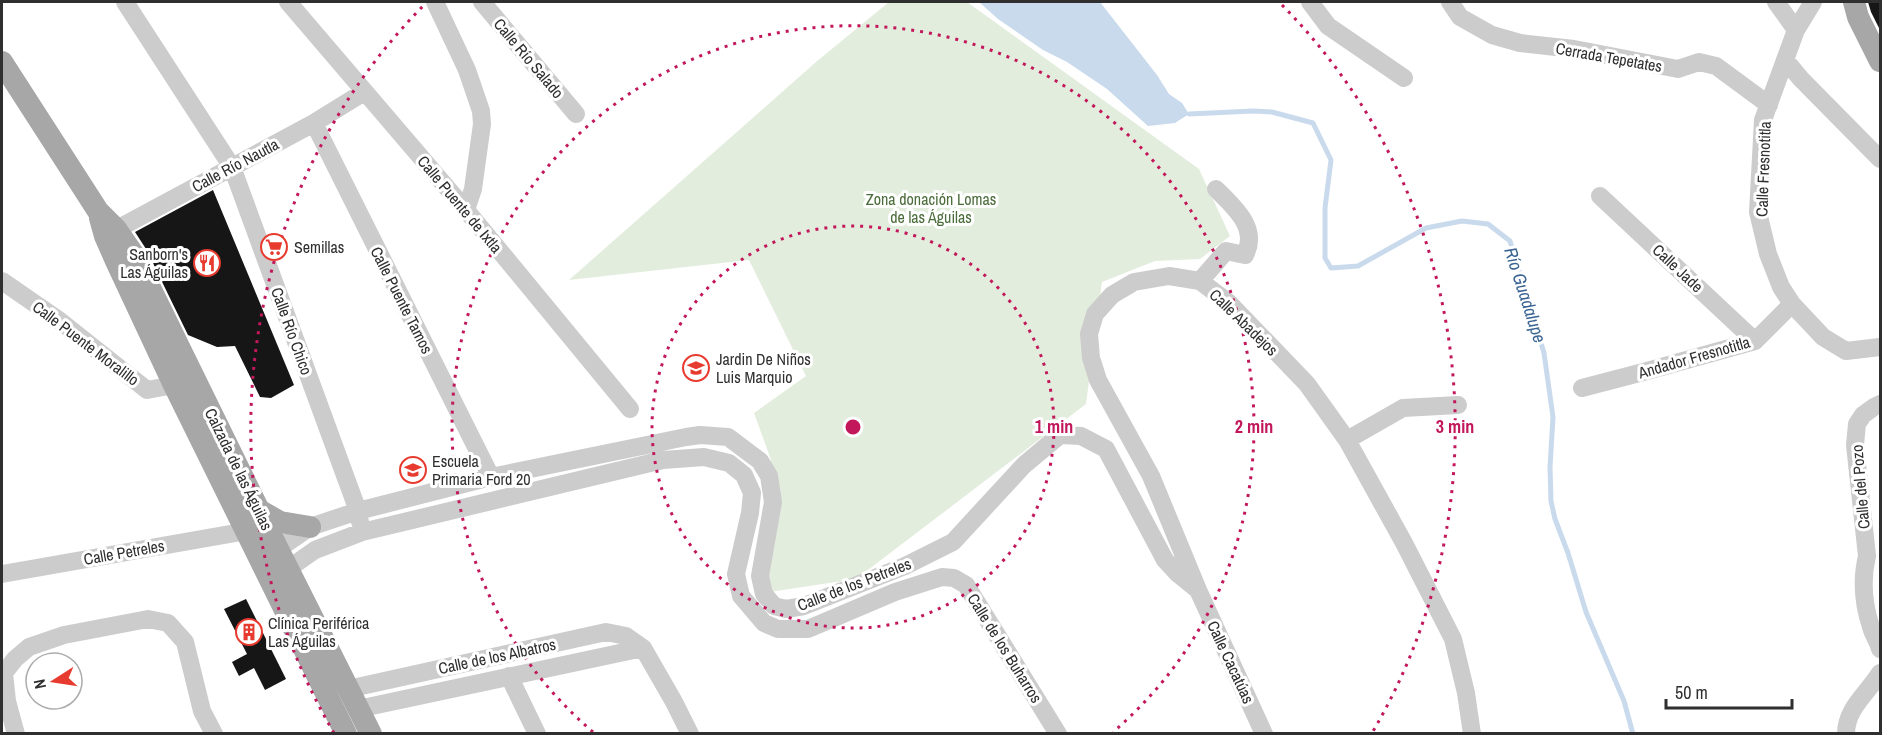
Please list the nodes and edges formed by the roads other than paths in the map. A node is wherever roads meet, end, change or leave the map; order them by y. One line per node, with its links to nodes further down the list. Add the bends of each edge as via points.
1 (125, 2): 20 (street, Calle Río Chico)
2 (288, 2): 15 (street, Calle Puente de Ixtla)
3 (435, 2): 23 (street, via 467,70 481,111 473,189)
4 (482, 2): 17 (street, Calle Río Salado)
5 (1310, 2): 14 (street, via 1328,26)
6 (1450, 2): 16 (street, Cerrada Tepetates, via 1460,17 1492,35 1520,43 1678,69 1699,62 1716,66)
7 (1776, 2): 10 (street)
8 (1813, 2): 10 (street, Calle Fresnotitla)
9 (1854, 2): 12 (main road)
10 (1796, 30): 11 (street, Calle Fresnotitla)
11 (1786, 60): 16 (street, Calle Fresnotitla); 19 (street)
12 (1881, 61)
13 (2, 62): 24 (main road, Calzada de las Águilas)
14 (1404, 78)
15 (364, 92): 18 (street, Calle Río Nautla); 23 (street, Calle Puente de Ixtla)
16 (1769, 105): 27 (street, Calle Fresnotitla, via 1763,120 1758,212 1768,254)
17 (576, 114)
18 (314, 123): 20 (street, Calle Río Nautla); 36 (street, Calle Puente Tamos)
19 (1881, 159)
20 (232, 167): 24 (street, Calle Río Nautla); 38 (street, Calle Río Chico)
21 (1216, 189): 26 (street, via 1247,224 1250,245 1245,255 1226,251)
22 (1600, 196): 28 (street, Calle Jade)
23 (466, 210): 34 (street, Calle Puente de Ixtla)
24 (111, 232): 30 (main road, Calzada de las Águilas); 37 (main road, Calzada de las Águilas, via 134,255)
25 (2, 281): 30 (street, Calle Puente Moralillo, via 147,390)
26 (1200, 281): 35 (street, Calle Abadejos, via 1229,303 1307,384); 46 (street, Calle Abadejos, via 1169,276 1134,282 1112,295 1095,314 1089,334 1098,380 1151,476)
27 (1792, 304): 28 (street, Andador Fresnotitla); 29 (street, Calle Fresnotitla, via 1823,337 1846,351)
28 (1755, 341): 31 (street, Andador Fresnotitla)
29 (1881, 348)
30 (174, 385): 40 (main road, Calzada de las Águilas)
31 (1582, 388)
32 (1881, 404): 48 (street, Calle del Pozo, via 1863,415 1857,424 1855,445 1867,556 1862,583 1871,630)
33 (1458, 405): 35 (street, via 1403,408)
34 (630, 409)
35 (1347, 440): 62 (street, Calle Abadejos, via 1453,639)
36 (491, 477): 38 (street, Calle de los Petreles); 46 (street, Calle de los Petreles, via 686,436 728,437 760,461 769,476 773,502 760,576 764,594 774,606 786,609 804,606 905,566 953,542 1030,459 1060,435 1081,436 1106,449 1165,560)
37 (259, 510): 39 (main road, via 280,522); 42 (main road, Calzada de las Águilas)
38 (358, 511): 39 (street, Calle de los Petreles); 41 (street, Calle Río Chico)
39 (310, 527): 42 (street, Calle de los Petreles)
40 (247, 531): 42 (main road, Calzada de las Águilas); 43 (street, Calle Petreles)
41 (362, 532): 44 (street, Calle de los Petreles, via 315,550); 45 (street, Calle de los Petreles, via 663,460 704,457 729,463 744,475 752,493 736,574 741,596 764,623 778,629 808,629)
42 (268, 552): 44 (main road, Calzada de las Águilas)
43 (2, 574)
44 (280, 575): 52 (main road, Calzada de las Águilas); 56 (main road, Calzada de las Águilas)
45 (942, 576): 60 (street, Calle de los Buharros, via 966,585)
46 (1198, 590): 61 (street, Calle Cacatúas)
47 (643, 648): 51 (street, Calle de los Albatros); 52 (street, Calle de los Albatros, via 626,636 606,632); 59 (street)
48 (1881, 649)
49 (3, 673): 54 (street); 55 (street, via 29,647 64,635 148,619 168,623 184,642 202,711)
50 (1881, 673): 63 (street, via 1854,706)
51 (509, 676): 53 (street, Calle de los Albatros); 58 (street)
52 (348, 689): 53 (main road, Calzada de las Águilas)
53 (358, 709): 57 (main road, Calzada de las Águilas)
54 (16, 734)
55 (214, 734)
56 (346, 734)
57 (371, 734)
58 (537, 734)
59 (690, 734)
60 (1058, 734)
61 (1264, 734)
62 (1472, 734)
63 (1846, 734)

